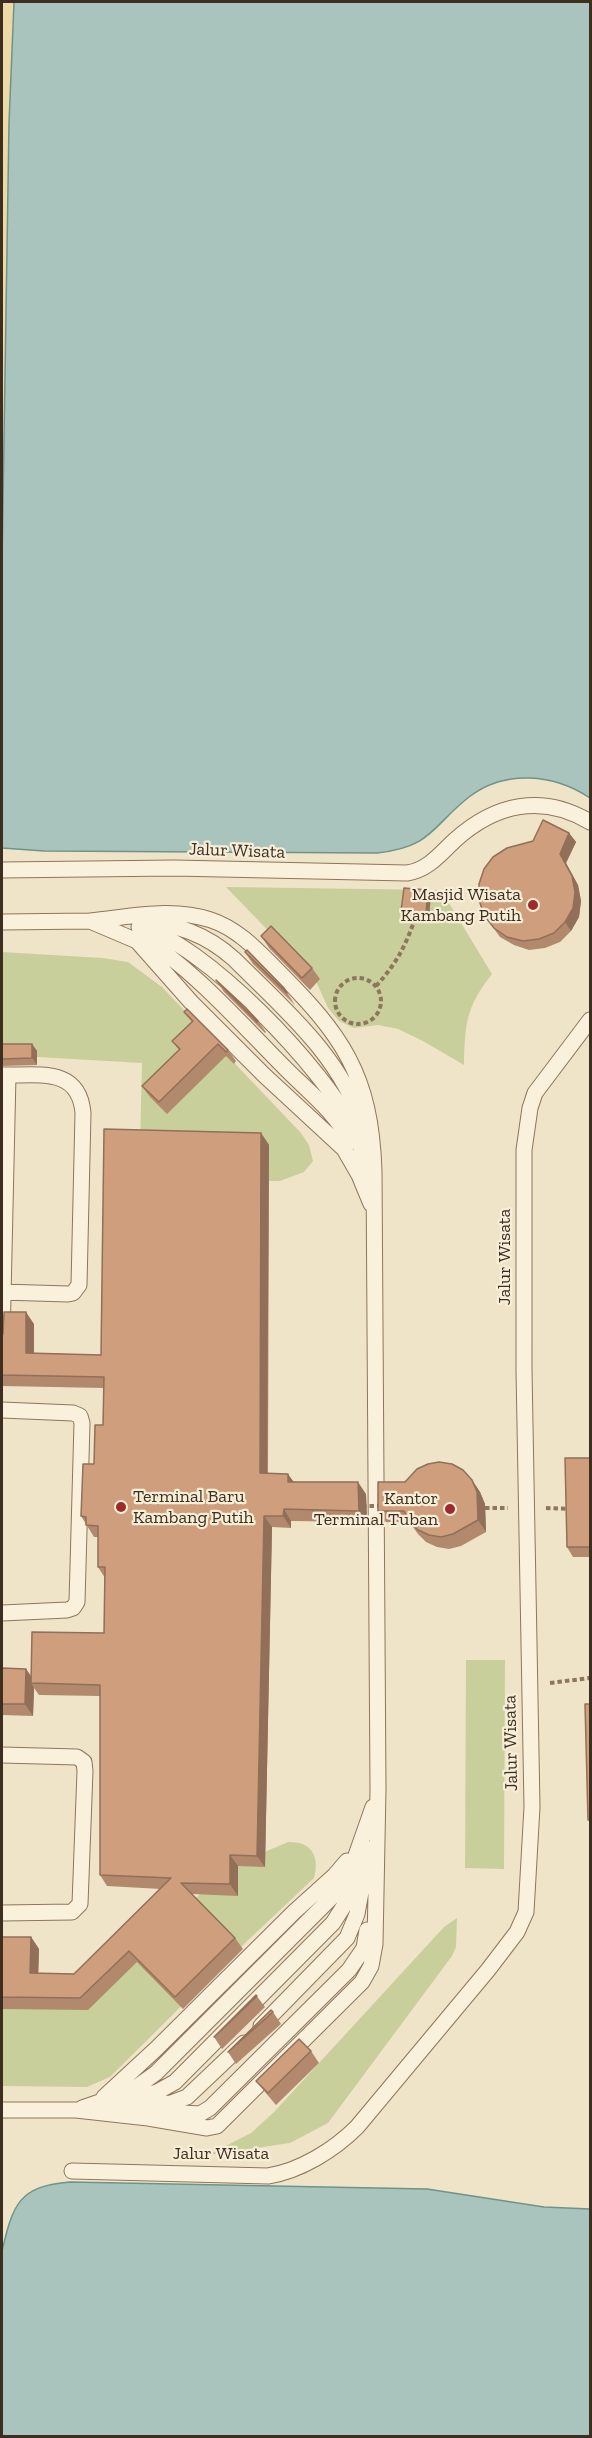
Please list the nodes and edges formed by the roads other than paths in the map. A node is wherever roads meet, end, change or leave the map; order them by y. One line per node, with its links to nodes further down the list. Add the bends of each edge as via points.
1 (591, 822): 2 (lane, Jalur Wisata, via 555,807 501,811 480,820 427,867 407,873 174,868)
2 (2, 870)
3 (90, 921): 4 (lane); 7 (lane, via 137,941 191,1002 344,1149); 7 (lane, via 139,934 165,953 331,1114 348,1137); 7 (lane, via 154,922 197,933 228,954 296,1021 338,1072 359,1114 368,1147); 7 (lane, via 164,912 212,921 250,943 312,1005 341,1043 360,1080 374,1150)
4 (2, 922)
5 (591, 1020): 17 (lane, Jalur Wisata, via 539,1087 526,1130 524,1370 532,1808 525,1918 488,1970 357,2127 311,2160 268,2176)
6 (5, 1076): 8 (lane); 8 (lane, via 64,1079 77,1090 83,1113 80,1280 76,1290)
7 (375, 1213): 13 (lane)
8 (2, 1292): 9 (lane)
9 (2, 1341)
10 (2, 1410): 11 (lane, via 73,1413 80,1416 82,1423 77,1602 67,1610)
11 (2, 1614)
12 (2, 1755): 14 (lane, via 77,1757 84,1762 85,1771 80,1905 72,1912)
13 (378, 1789): 16 (lane, via 353,1851 335,1875 118,2085); 16 (lane, via 365,1849 347,1901 317,1940 175,2082 134,2100); 16 (lane, via 357,1914 343,1944 187,2097 157,2105); 16 (lane, via 366,1942 349,1970 204,2113)
14 (2, 1913)
15 (2, 2110): 16 (lane)
16 (76, 2110)
17 (72, 2171)

